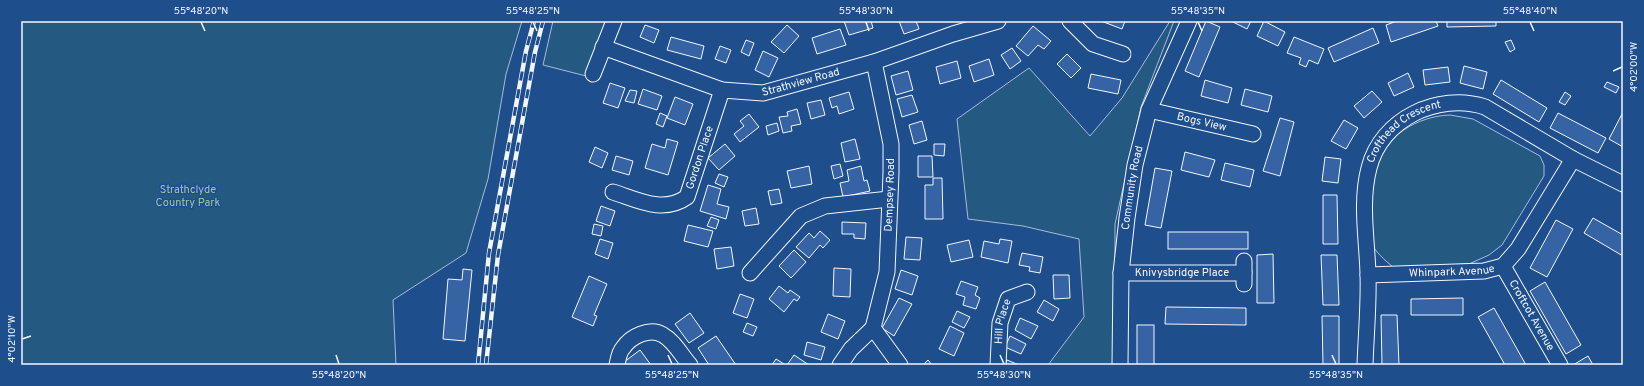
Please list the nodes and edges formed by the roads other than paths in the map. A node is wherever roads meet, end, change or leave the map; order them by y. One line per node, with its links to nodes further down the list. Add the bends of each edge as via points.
1 (614, 21): 6 (street)
2 (998, 21): 5 (street, Strathview Road)
3 (1070, 21): 7 (street, via 1093,44)
4 (1189, 21): 11 (street, Community Road)
5 (951, 27): 8 (street, Strathview Road)
6 (603, 47): 9 (street); 10 (street, Strathview Road)
7 (1123, 54)
8 (874, 62): 10 (street, Strathview Road, via 764,93); 16 (street, Dempsey Road, via 891,144)
9 (593, 74)
10 (722, 90): 15 (street, Gordon Place, via 687,197 670,206 657,206)
11 (1149, 110): 12 (street, Bogs View); 19 (street, Community Road, via 1136,165)
12 (1253, 134)
13 (1573, 159): 14 (street, Crofthead Crescent); 17 (street, Whinpark Avenue, via 1518,249); 21 (street, Crofthead Crescent, via 1485,107 1473,104 1431,106 1405,118 1379,146 1369,167 1365,214)
14 (1623, 184)
15 (613, 192)
16 (889, 199): 18 (street, via 825,206 800,216); 23 (street, Dempsey Road, via 887,272)
17 (1503, 266): 21 (street, Whinpark Avenue, via 1484,271); 31 (street, Croftcot Avenue)
18 (750, 273)
19 (1121, 273): 20 (street, Knivysbridge Place); 29 (street, Community Road)
20 (1244, 273)
21 (1368, 275): 30 (street, Crofthead Crescent)
22 (1027, 292): 28 (street, Hill Place, via 1008,299 1000,323)
23 (874, 328): 26 (street, via 851,349); 27 (street)
24 (617, 365): 25 (street, via 621,349 626,343 638,335 651,331 663,335)
25 (690, 365)
26 (840, 365)
27 (900, 365)
28 (998, 365)
29 (1120, 365)
30 (1365, 365)
31 (1560, 365)

